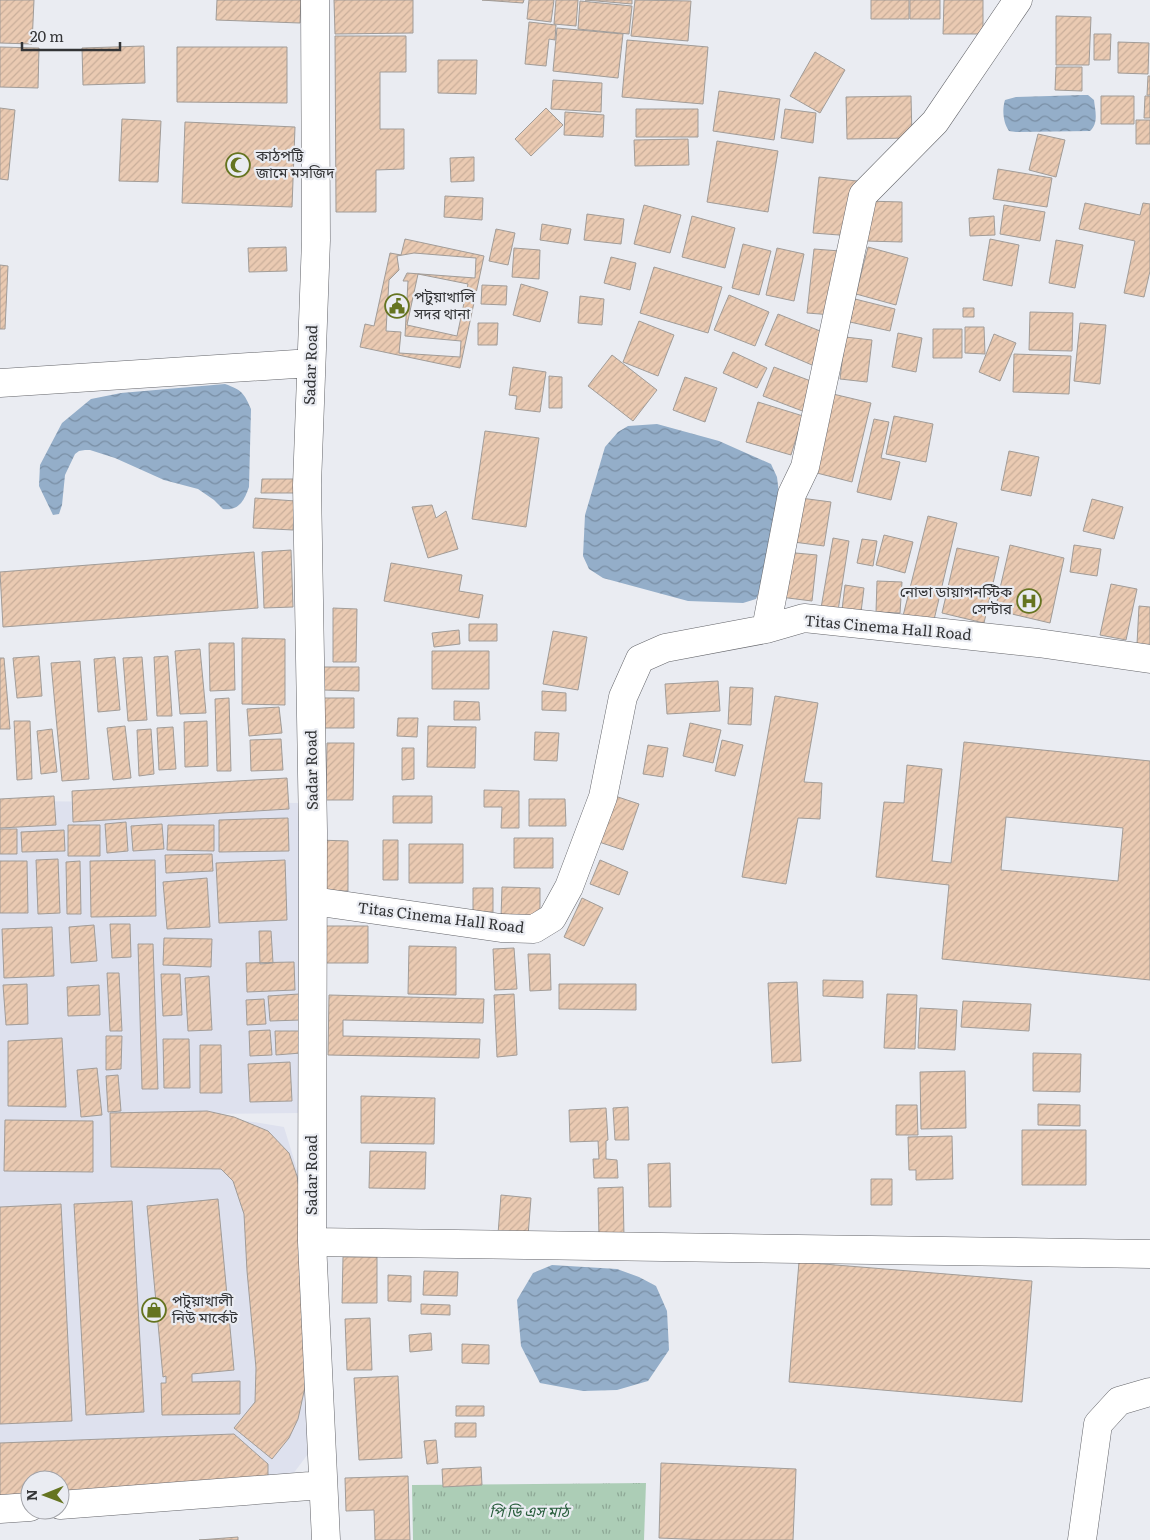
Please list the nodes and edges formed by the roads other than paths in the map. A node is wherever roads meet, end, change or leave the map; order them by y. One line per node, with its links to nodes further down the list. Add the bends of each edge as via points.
1 (316, 0): 3 (street, Sadar Road, via 316,240)
2 (1018, 0): 5 (street, via 935,122 863,195 805,467 792,494)
3 (311, 363): 4 (street); 7 (street, Sadar Road, via 307,485)
4 (0, 383)
5 (766, 629): 6 (street, Titas Cinema Hall Road, via 804,618 1038,642); 7 (street, Titas Cinema Hall Road, via 665,648 640,658 623,697 603,797 569,887 552,918 534,929 500,928)
6 (1150, 660)
7 (313, 901): 8 (street, Sadar Road)
8 (312, 1242): 9 (street); 11 (street, Sadar Road)
9 (1150, 1254)
10 (1150, 1392): 16 (street, via 1119,1401 1098,1424)
11 (323, 1485): 12 (street); 15 (street, Sadar Road)
12 (70, 1504)
13 (20, 1508): 14 (street)
14 (0, 1509)
15 (326, 1540)
16 (1082, 1540)

